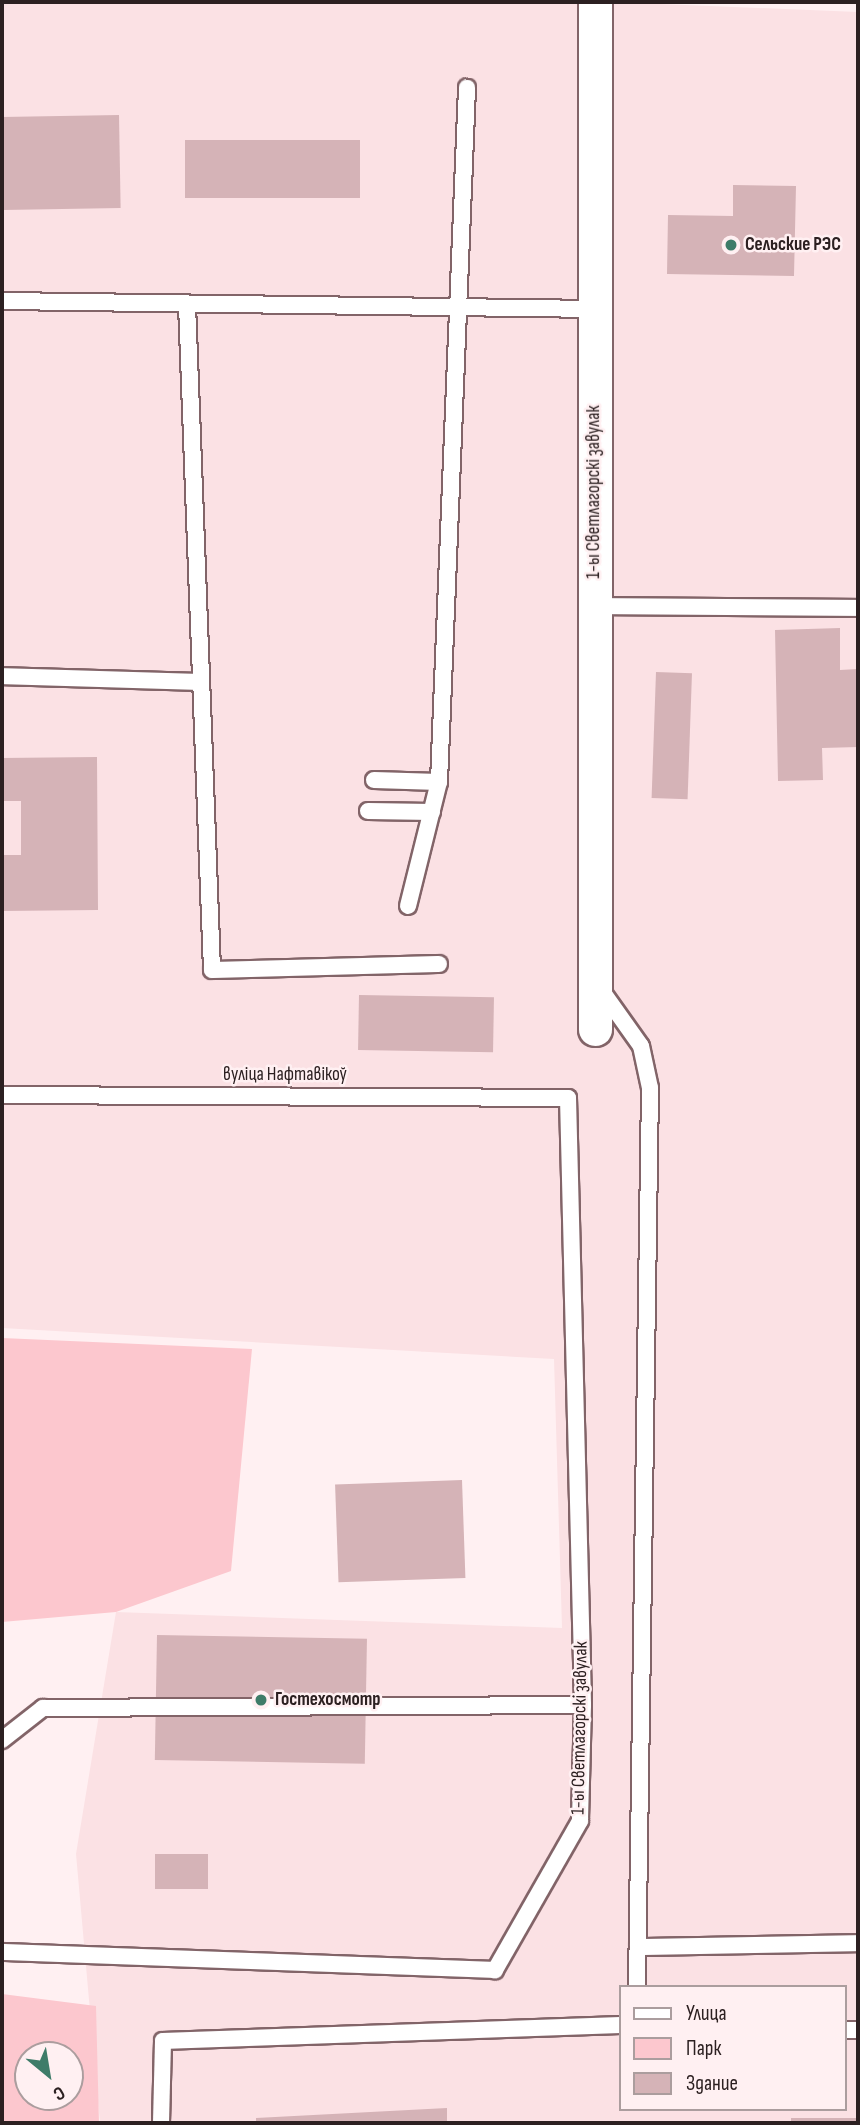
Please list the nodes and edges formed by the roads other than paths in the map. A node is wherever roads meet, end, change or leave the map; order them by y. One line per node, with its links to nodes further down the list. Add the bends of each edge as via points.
1 (596, 2): 6 (street, 1-ы Светлагорскі завулак)
2 (467, 88): 5 (lane)
3 (2, 301): 4 (lane)
4 (187, 304): 5 (lane); 10 (lane)
5 (457, 307): 6 (lane); 12 (lane)
6 (594, 309): 7 (street, 1-ы Светлагорскі завулак)
7 (595, 606): 8 (lane); 17 (street, 1-ы Светлагорскі завулак)
8 (858, 608)
9 (2, 676): 10 (lane)
10 (201, 682): 16 (lane, via 212,970)
11 (374, 780): 12 (lane)
12 (439, 782): 14 (lane)
13 (368, 810): 14 (lane)
14 (432, 812): 15 (lane)
15 (408, 906)
16 (439, 964)
17 (595, 982): 18 (street, 1-ы Светлагорскі завулак); 24 (lane, via 641,1046 649,1088)
18 (595, 1029)
19 (2, 1095): 20 (lane, вуліца Нафтавікоў)
20 (568, 1098): 21 (lane, 1-ы Светлагорскі завулак)
21 (583, 1705): 22 (lane, via 43,1708); 25 (lane, 1-ы Светлагорскі завулак, via 580,1821 495,1970)
22 (2, 1740)
23 (858, 1942): 24 (lane)
24 (638, 1947): 26 (lane)
25 (2, 1952)
26 (637, 1985)
27 (618, 2025): 28 (lane, via 163,2041)
28 (161, 2123)

